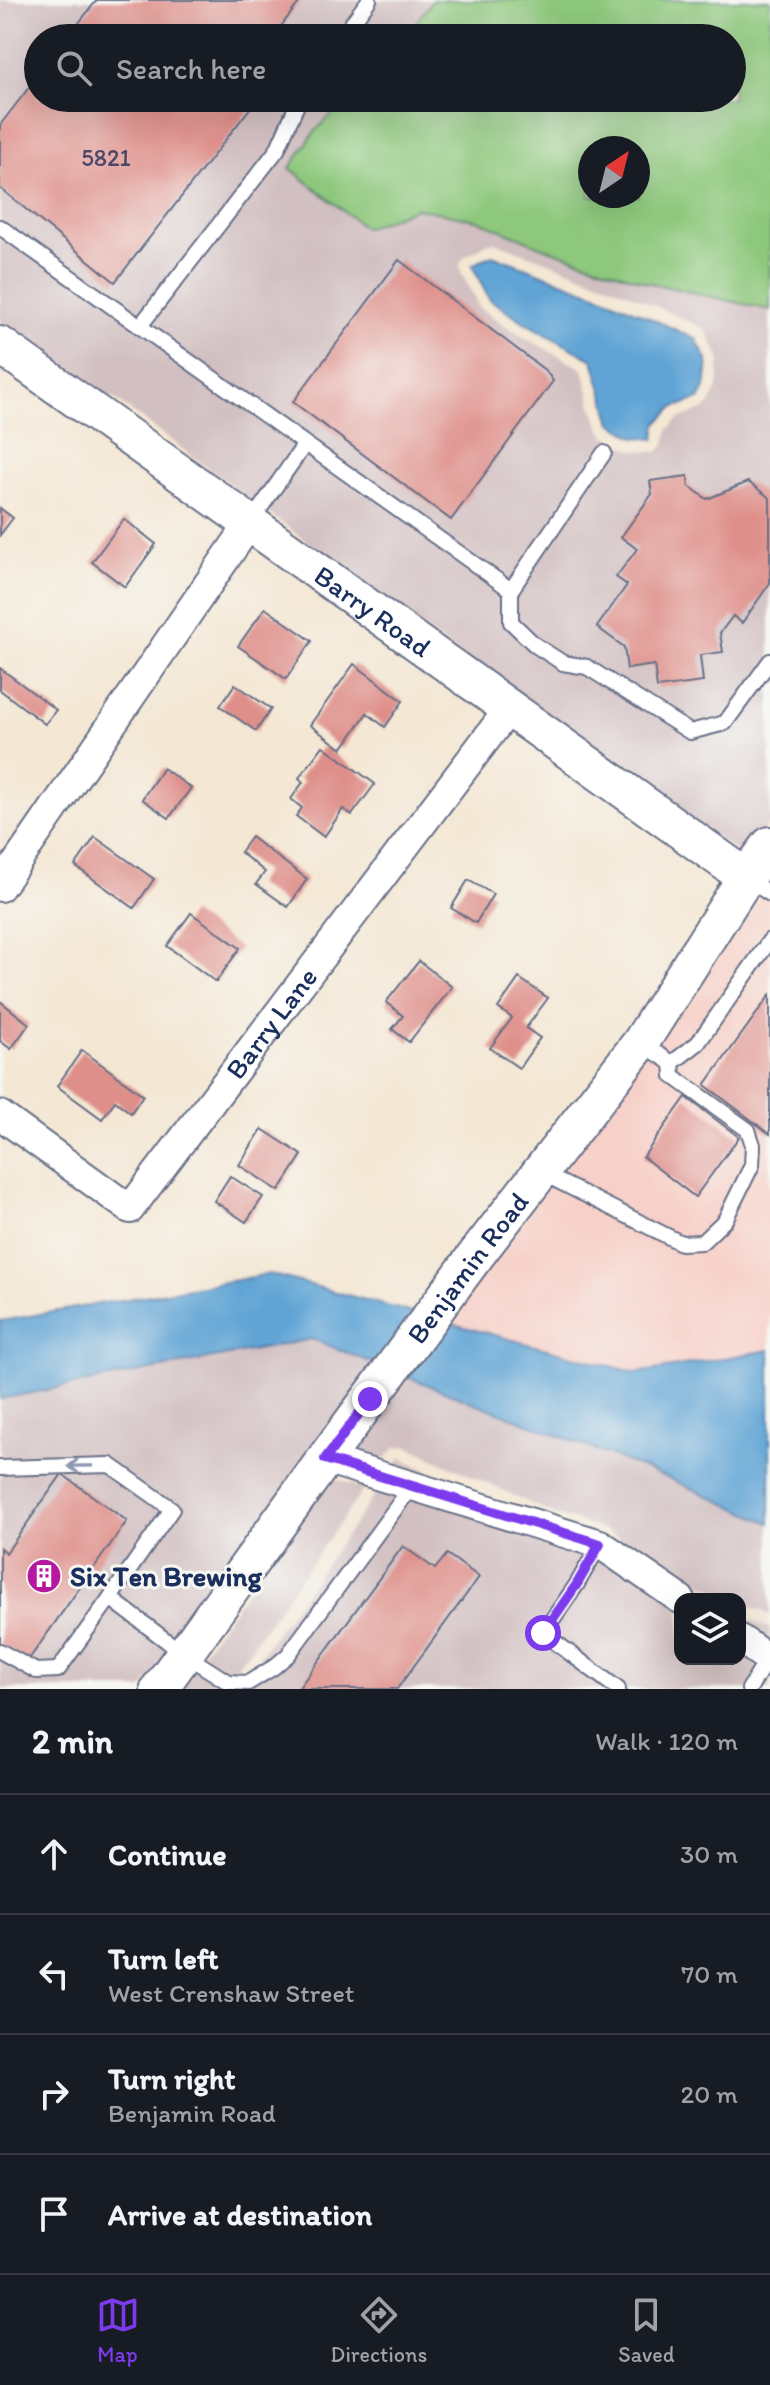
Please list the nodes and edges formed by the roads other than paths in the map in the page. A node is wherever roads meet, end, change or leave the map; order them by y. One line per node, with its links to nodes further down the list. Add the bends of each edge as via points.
1 (369, 0): 2 (lane)
2 (351, 24)
3 (294, 112): 5 (lane, via 277,150)
4 (0, 227): 5 (lane)
5 (140, 326): 7 (lane)
6 (0, 345): 9 (street, Barry Road)
7 (305, 444): 9 (lane); 10 (lane)
8 (604, 453): 10 (lane)
9 (250, 523): 12 (street, Barry Road); 15 (street)
10 (511, 590): 11 (lane, via 511,622 535,645 563,663 587,667 690,732 725,723)
11 (770, 661)
12 (509, 709): 14 (street, Barry Road); 19 (street, Barry Lane, via 130,1209)
13 (770, 845): 14 (street, Benjamin Road)
14 (758, 886): 17 (street, Benjamin Road)
15 (0, 887)
16 (770, 940): 18 (lane, via 698,1043)
17 (641, 1042): 18 (lane); 20 (street, Benjamin Road)
18 (672, 1063): 20 (lane, via 673,1076 748,1130 753,1145 752,1165 725,1220 702,1242 681,1243)
19 (0, 1115)
20 (542, 1172): 21 (street, Benjamin Road)
21 (325, 1459): 23 (street); 29 (street, Benjamin Road)
22 (0, 1468): 26 (lane, one-way to 22, via 172,1509 110,1465)
23 (412, 1486): 24 (street); 29 (lane, via 274,1667 248,1683 228,1682)
24 (600, 1544): 25 (street); 32 (lane, via 543,1633)
25 (674, 1595)
26 (110, 1598): 28 (lane, via 58,1670 36,1671); 29 (lane)
27 (746, 1643): 30 (street)
28 (0, 1651)
29 (184, 1654): 31 (street, Benjamin Road)
30 (769, 1659): 33 (lane)
31 (159, 1689)
32 (618, 1689)
33 (749, 1689)

